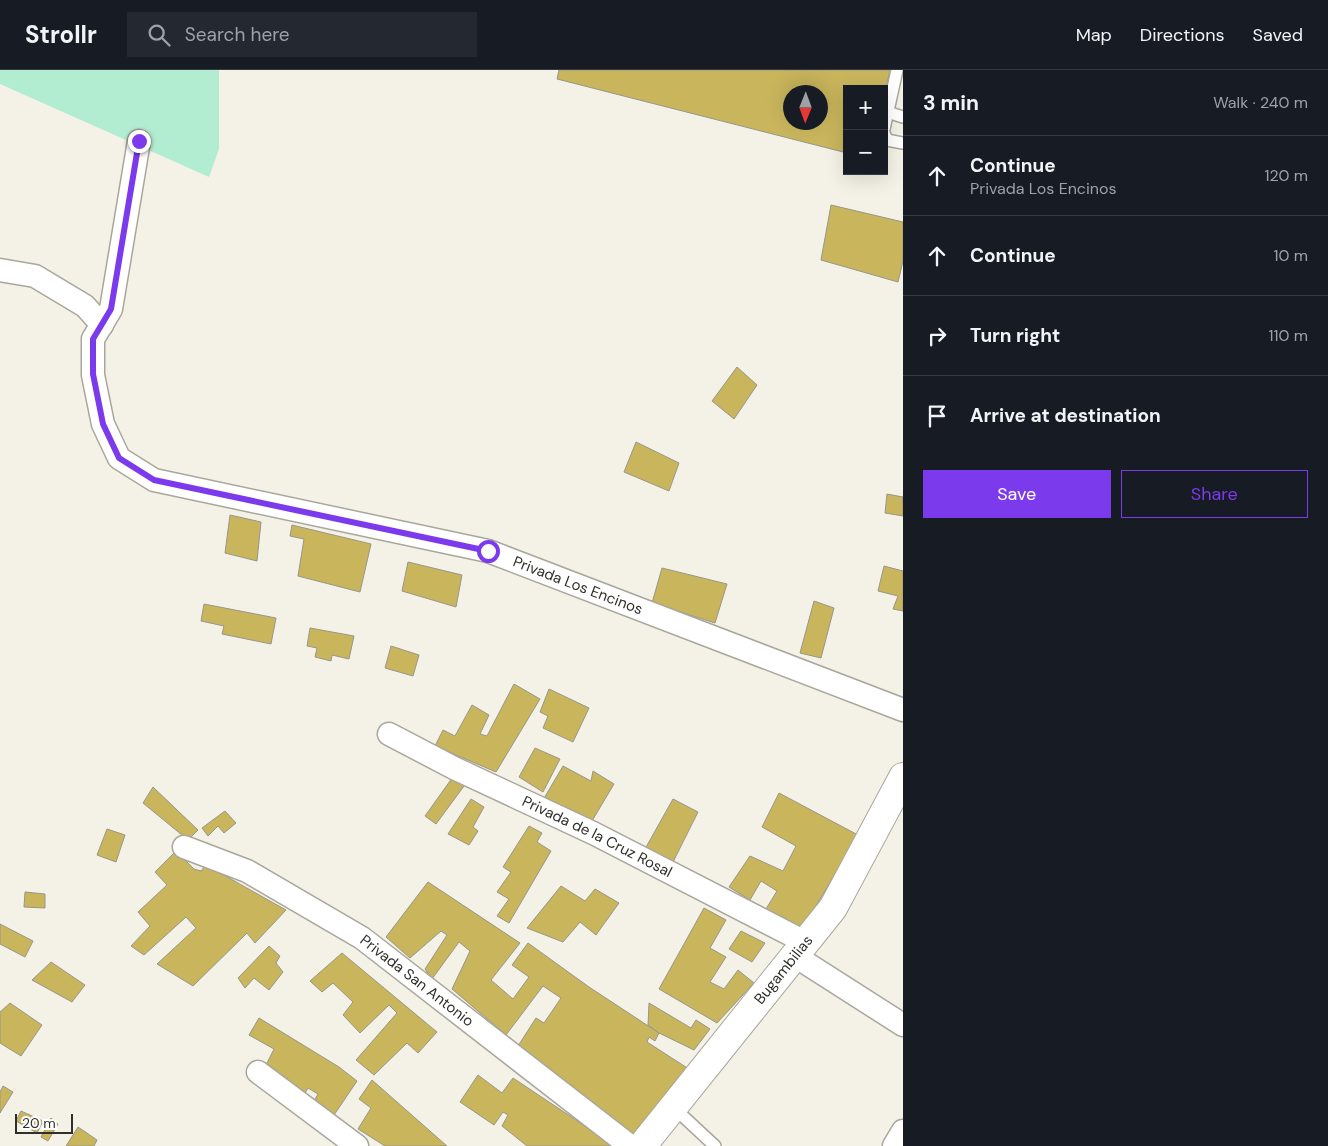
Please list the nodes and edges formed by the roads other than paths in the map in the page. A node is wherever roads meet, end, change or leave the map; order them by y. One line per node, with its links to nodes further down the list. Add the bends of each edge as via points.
1 (897, 70): 2 (lane)
2 (888, 108)
3 (888, 112): 4 (lane)
4 (903, 117)
5 (888, 140): 7 (lane)
6 (139, 141): 9 (street, via 111,309)
7 (903, 143)
8 (0, 270): 9 (street, via 36,276 85,306)
9 (102, 325): 10 (street, Privada Los Encinos, via 93,339 93,374 103,424 119,458 154,480 488,551)
10 (903, 710)
11 (388, 734): 14 (street, Privada de la Cruz Rosal, via 592,833)
12 (903, 777): 14 (main road, Bugambilias, via 833,908)
13 (184, 847): 20 (street, Privada San Antonio, via 247,871 362,938)
14 (800, 949): 15 (street, Privada de la Cruz Rosal); 17 (main road, Bugambilias)
15 (903, 1025)
16 (258, 1072): 19 (street)
17 (673, 1107): 21 (main road, Bugambilias); 22 (lane)
18 (903, 1131): 23 (street)
19 (357, 1146)
20 (630, 1146)
21 (642, 1146)
22 (715, 1146)
23 (894, 1146)

